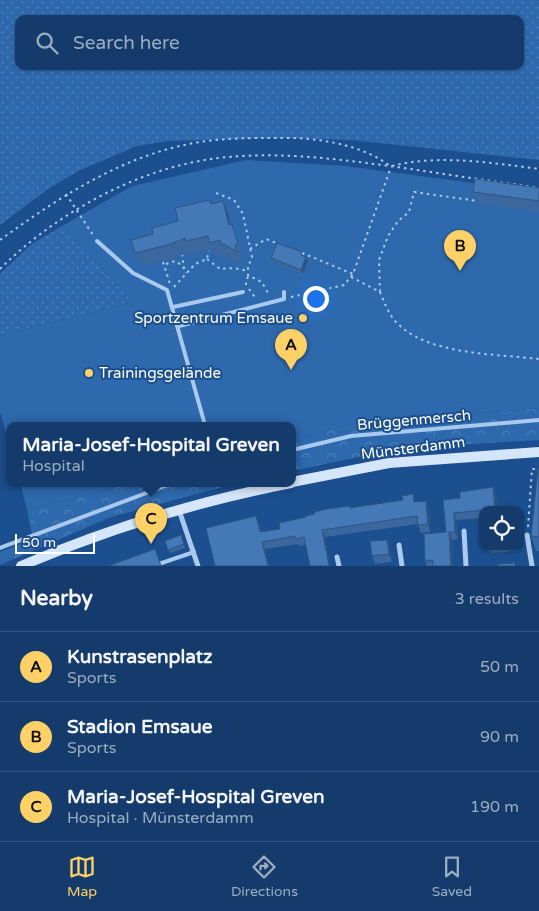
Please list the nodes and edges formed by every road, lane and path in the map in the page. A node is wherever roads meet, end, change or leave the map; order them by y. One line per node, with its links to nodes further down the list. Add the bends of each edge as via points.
1 (391, 167): 2 (path, via 409,162 473,162); 3 (path); 4 (path, via 373,154 306,139 228,138 161,152 115,168); 7 (path, via 298,155 219,158 146,177); 20 (path)
2 (539, 169)
3 (539, 188)
4 (66, 194): 7 (path); 8 (path)
5 (216, 194): 13 (path, via 227,196 240,206)
6 (478, 201): 25 (path, via 414,192 410,212 398,221 388,236 379,260)
7 (76, 210): 9 (path); 16 (path, via 36,236)
8 (0, 240)
9 (97, 241): 29 (lane, via 133,273 168,290)
10 (208, 244): 15 (path)
11 (283, 246): 13 (path, via 266,239)
12 (181, 249): 17 (path)
13 (250, 249): 18 (path, via 252,257)
14 (301, 253): 20 (path)
15 (207, 259): 18 (path, via 220,269); 19 (path, via 199,261)
16 (0, 269)
17 (184, 269): 19 (path); 19 (path, via 175,260 164,263 171,288)
18 (248, 271): 22 (path)
19 (186, 274)
20 (353, 274): 21 (path)
21 (350, 277): 25 (path); 26 (path, via 344,285)
22 (248, 278): 27 (path, via 260,281); 28 (path, via 245,283)
23 (243, 292): 29 (lane)
24 (284, 292): 26 (lane)
25 (380, 292): 31 (path, via 386,308 398,324 417,338 441,346)
26 (284, 299): 27 (lane)
27 (273, 302): 28 (lane)
28 (258, 306): 30 (lane)
29 (173, 307): 30 (lane)
30 (179, 326): 33 (lane)
31 (539, 359)
32 (539, 420): 34 (lane, Brüggenmersch, via 351,436)
33 (204, 422)
34 (296, 449)
35 (539, 452): 37 (main road, Münsterdamm, via 389,463)
36 (539, 469): 42 (path, via 532,468)
37 (296, 482)
38 (163, 487): 44 (lane)
39 (275, 487): 40 (main road, Münsterdamm)
40 (179, 510): 45 (street); 47 (main road, Münsterdamm, via 86,540)
41 (464, 531): 52 (street)
42 (528, 535): 53 (street)
43 (399, 545): 51 (street)
44 (0, 548)
45 (194, 552): 48 (lane); 49 (street)
46 (337, 557): 50 (street)
47 (21, 566)
48 (153, 566)
49 (198, 566)
50 (339, 566)
51 (402, 566)
52 (466, 566)
53 (532, 566)

